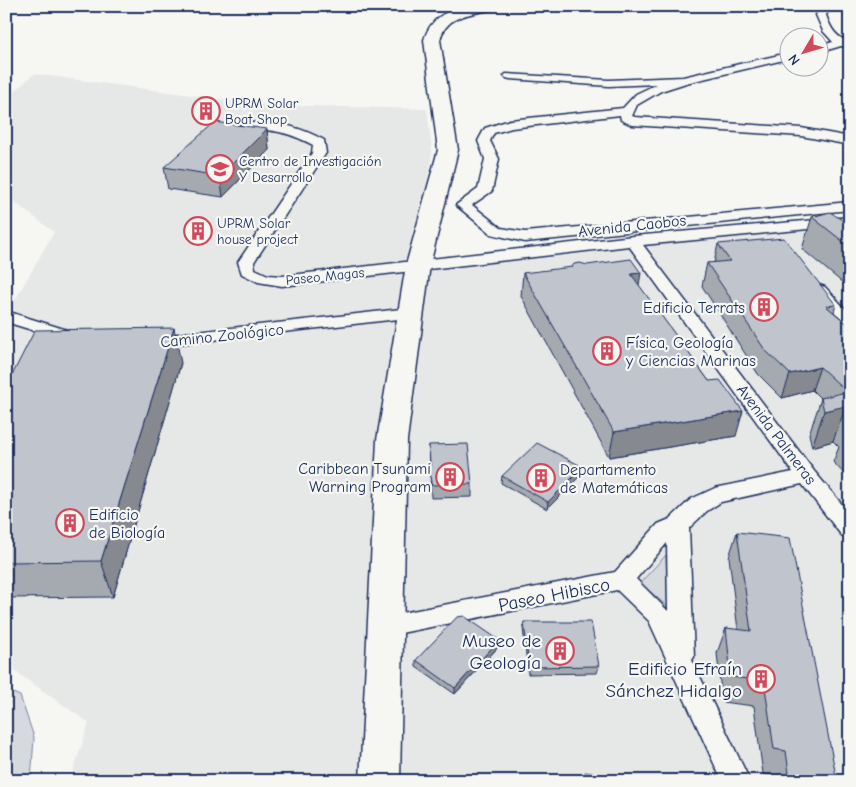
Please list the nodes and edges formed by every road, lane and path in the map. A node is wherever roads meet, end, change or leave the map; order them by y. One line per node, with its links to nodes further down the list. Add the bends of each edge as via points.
1 (490, 6): 16 (main road, via 449,17 436,28 432,40 448,150)
2 (826, 6): 3 (street, via 821,15 830,36)
3 (846, 43): 4 (street)
4 (828, 48)
5 (778, 58): 7 (street)
6 (510, 76): 7 (street, via 609,83)
7 (683, 80): 8 (street, via 638,97)
8 (626, 111): 10 (street, via 625,117 632,121 800,132); 11 (street, via 510,124 489,131 484,141 492,159 485,191 463,205 496,231 525,237)
9 (210, 138): 16 (street, Paseo Magas, via 217,133 247,126 265,126 299,132 319,143 319,153 246,262 248,271 256,278 282,281)
10 (850, 141)
11 (850, 206)
12 (850, 221): 13 (street, Avenida Caobos)
13 (766, 229): 14 (street, Avenida Caobos); 15 (street)
14 (633, 241): 16 (street, Avenida Caobos); 23 (street, Avenida Palmeras)
15 (779, 244)
16 (418, 265): 18 (main road)
17 (811, 280): 20 (street)
18 (410, 313): 22 (street, Camino Zoológico); 27 (main road, via 392,440)
19 (6, 316): 21 (street)
20 (850, 324)
21 (93, 342)
22 (138, 344)
23 (807, 476): 24 (street, Paseo Hibisco, via 715,496 699,505); 25 (street, Avenida Palmeras)
24 (678, 526): 26 (street, Paseo Hibisco, via 666,530); 28 (street)
25 (850, 530)
26 (622, 580): 27 (street, Paseo Hibisco); 28 (street, via 658,615)
27 (386, 626): 29 (main road)
28 (681, 663): 30 (street)
29 (380, 781)
30 (736, 781)

